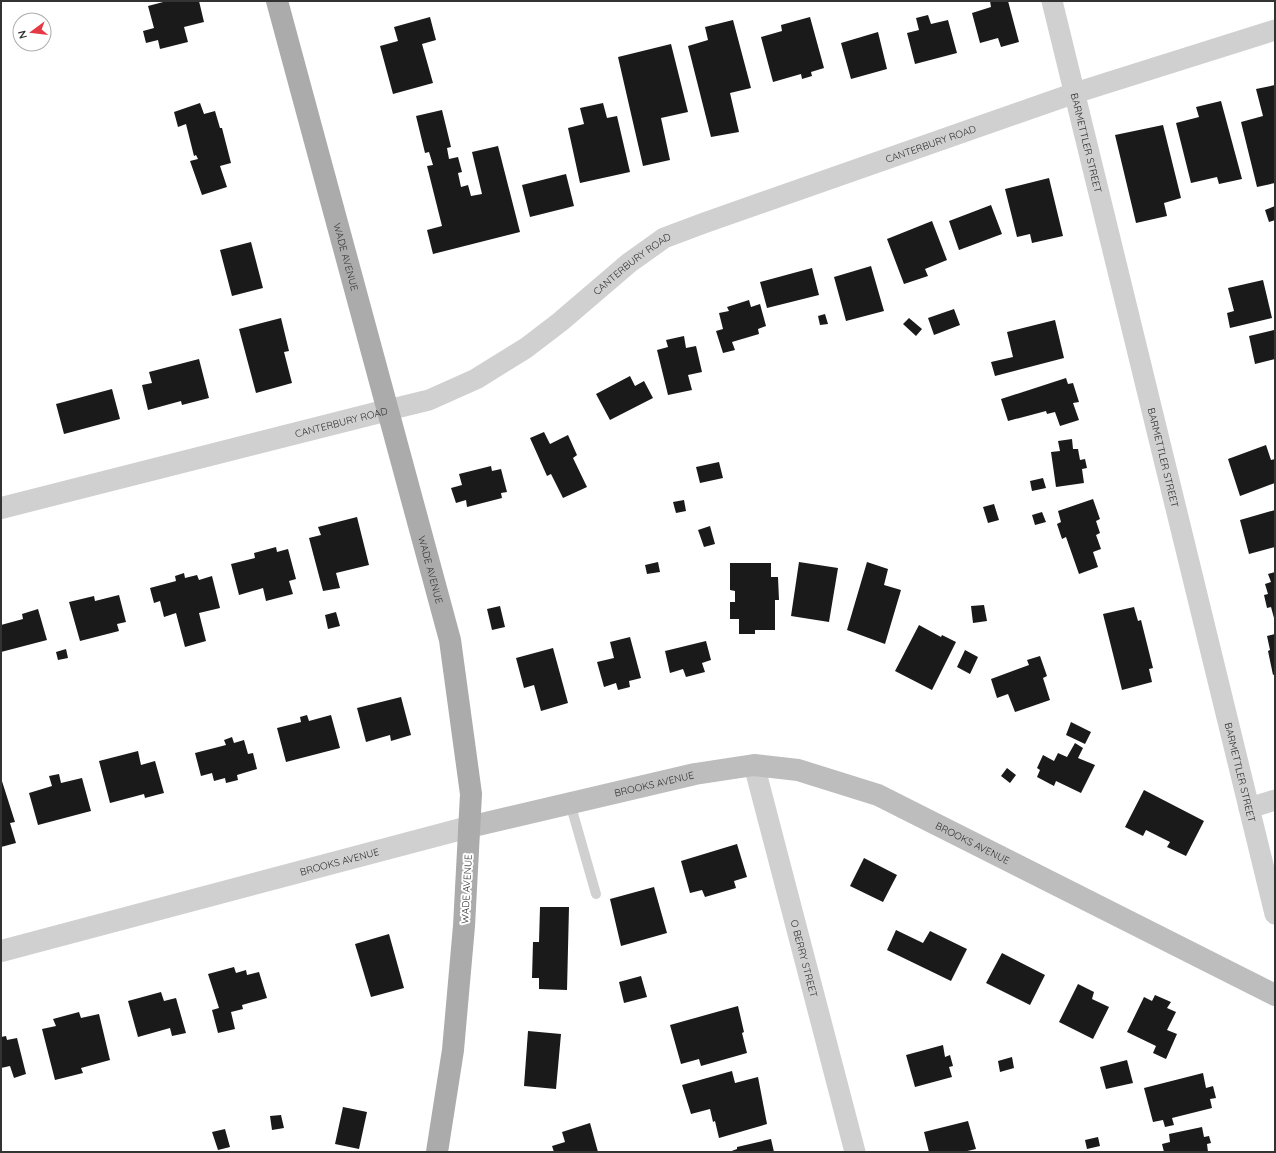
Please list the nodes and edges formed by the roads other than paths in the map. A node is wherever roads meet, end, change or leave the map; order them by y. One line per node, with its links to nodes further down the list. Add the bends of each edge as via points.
1 (277, 1): 5 (main road, WADE AVENUE)
2 (1052, 1): 4 (street, BARMETTLER STREET)
3 (1275, 30): 4 (street, CANTERBURY ROAD)
4 (1075, 93): 5 (street, CANTERBURY ROAD, via 664,238 629,263 532,344 476,379 429,400); 10 (street, BARMETTLER STREET)
5 (388, 410): 6 (street, CANTERBURY ROAD); 11 (main road, WADE AVENUE, via 450,640 470,782)
6 (1, 508)
7 (754, 765): 9 (main road, BROOKS AVENUE, via 694,774); 15 (main road, BROOKS AVENUE, via 798,770 878,795); 17 (street, O BERRY STREET)
8 (1275, 800): 10 (street)
9 (570, 803): 11 (main road, BROOKS AVENUE); 12 (lane)
10 (1249, 808): 13 (street, BARMETTLER STREET)
11 (469, 827): 14 (street, BROOKS AVENUE); 16 (main road, WADE AVENUE, via 464,926 453,1050)
12 (596, 894)
13 (1275, 914)
14 (1, 951)
15 (1275, 995)
16 (437, 1152)
17 (855, 1152)

